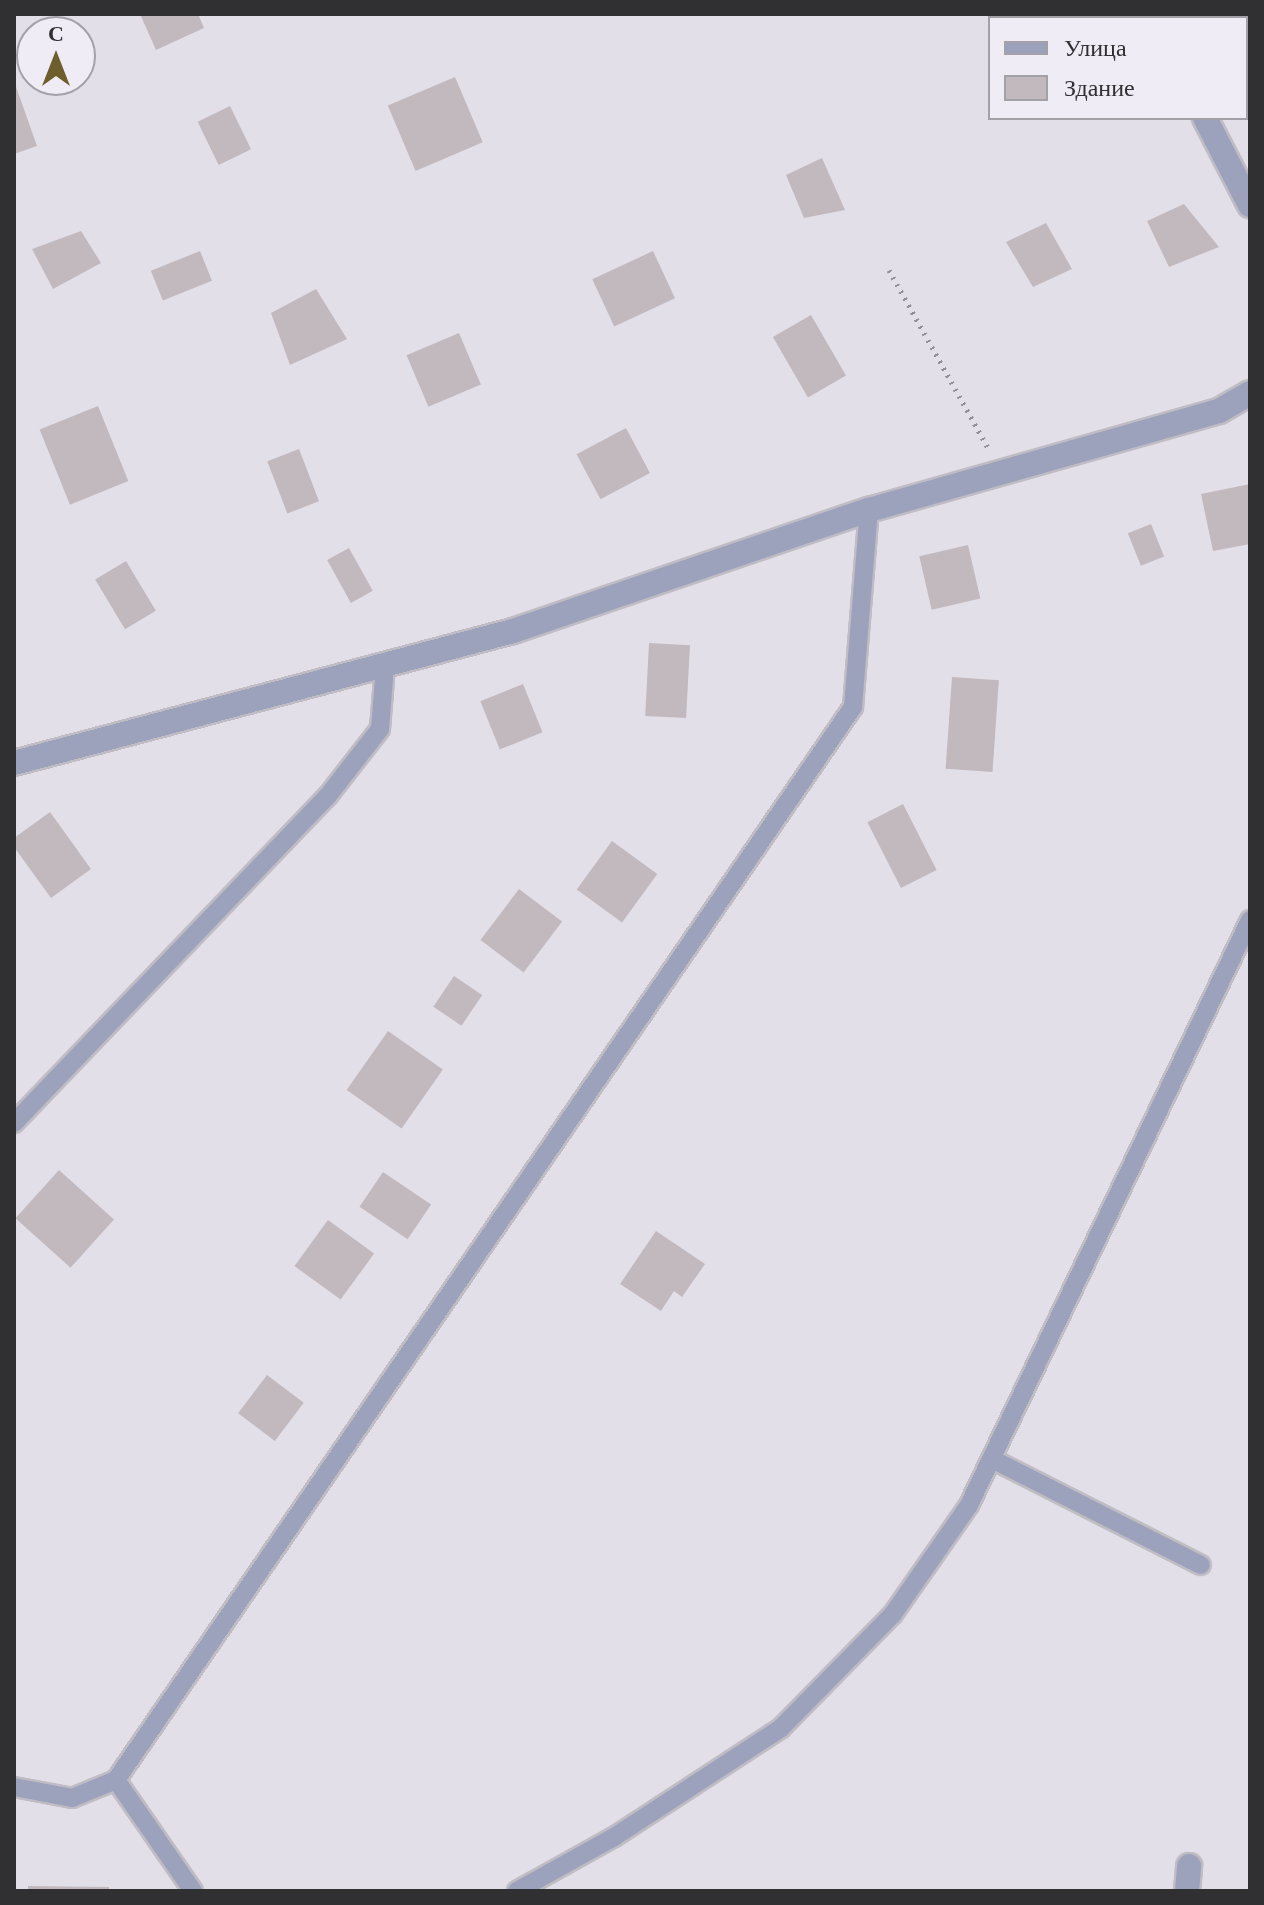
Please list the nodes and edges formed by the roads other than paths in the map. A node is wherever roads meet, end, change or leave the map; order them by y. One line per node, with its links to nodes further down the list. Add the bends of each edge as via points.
1 (1206, 120): 2 (street)
2 (1250, 205)
3 (1250, 393): 4 (street, via 1219,411 1004,476)
4 (869, 510): 5 (street, via 513,631); 11 (lane, via 853,707)
5 (385, 665): 6 (street); 8 (lane, via 380,729 327,797)
6 (14, 763)
7 (1250, 920): 9 (lane)
8 (14, 1123)
9 (992, 1459): 10 (lane); 15 (lane, via 969,1505 893,1614 781,1728 614,1837)
10 (1201, 1565)
11 (116, 1780): 12 (lane, via 72,1798); 14 (lane)
12 (14, 1787)
13 (1189, 1866): 16 (street)
14 (193, 1891)
15 (517, 1891)
16 (1187, 1891)

